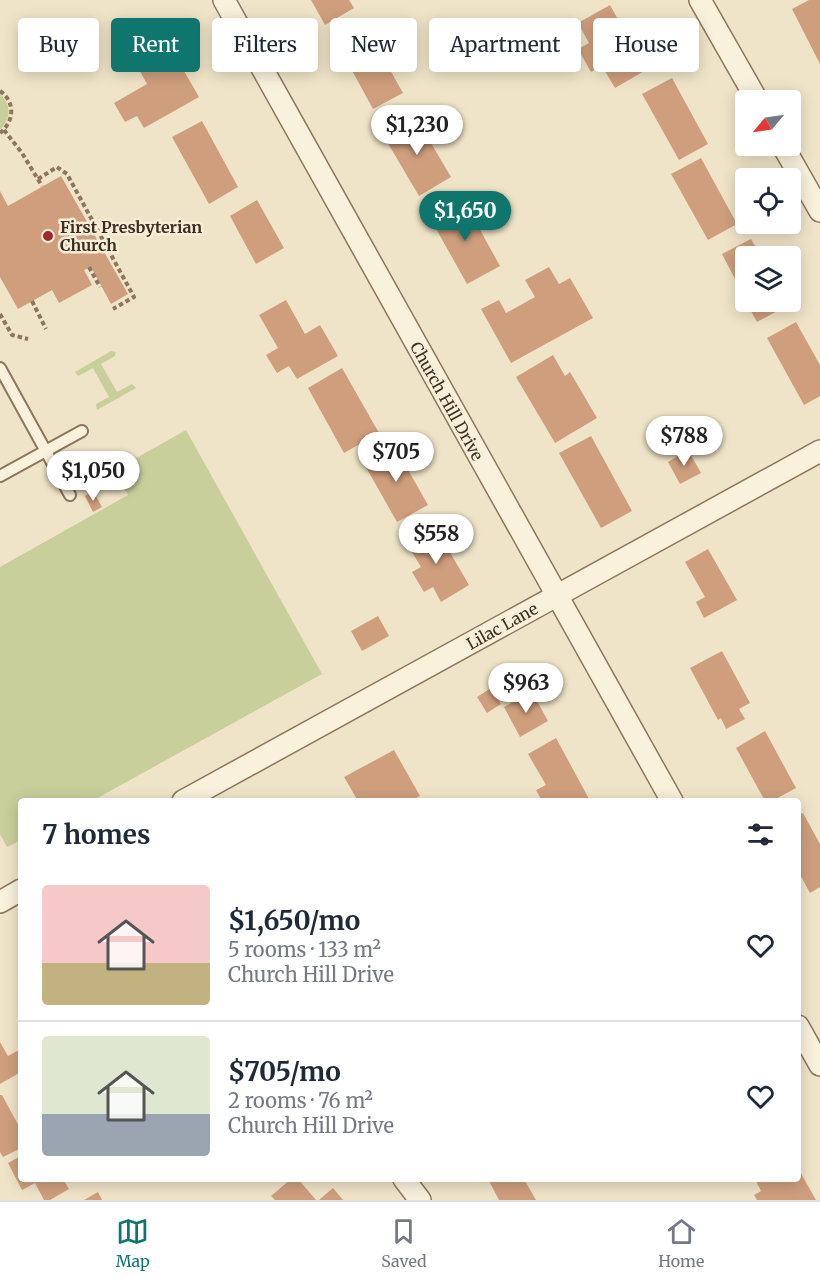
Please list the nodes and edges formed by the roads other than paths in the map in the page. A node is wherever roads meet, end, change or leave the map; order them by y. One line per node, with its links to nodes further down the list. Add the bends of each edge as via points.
1 (224, 0): 12 (street, Church Hill Drive)
2 (700, 0): 3 (street)
3 (751, 90)
4 (789, 156): 5 (street)
5 (820, 211)
6 (0, 368): 8 (lane)
7 (82, 431): 8 (lane)
8 (45, 450): 10 (lane); 11 (lane)
9 (820, 451): 12 (street, Lilac Lane)
10 (0, 476)
11 (70, 495)
12 (557, 596): 13 (street, Lilac Lane); 14 (street, Church Hill Drive)
13 (188, 798)
14 (670, 798)
15 (18, 892): 16 (street)
16 (0, 902)
17 (801, 1031): 18 (street)
18 (820, 1065)
19 (406, 1182): 20 (street)
20 (420, 1200)

